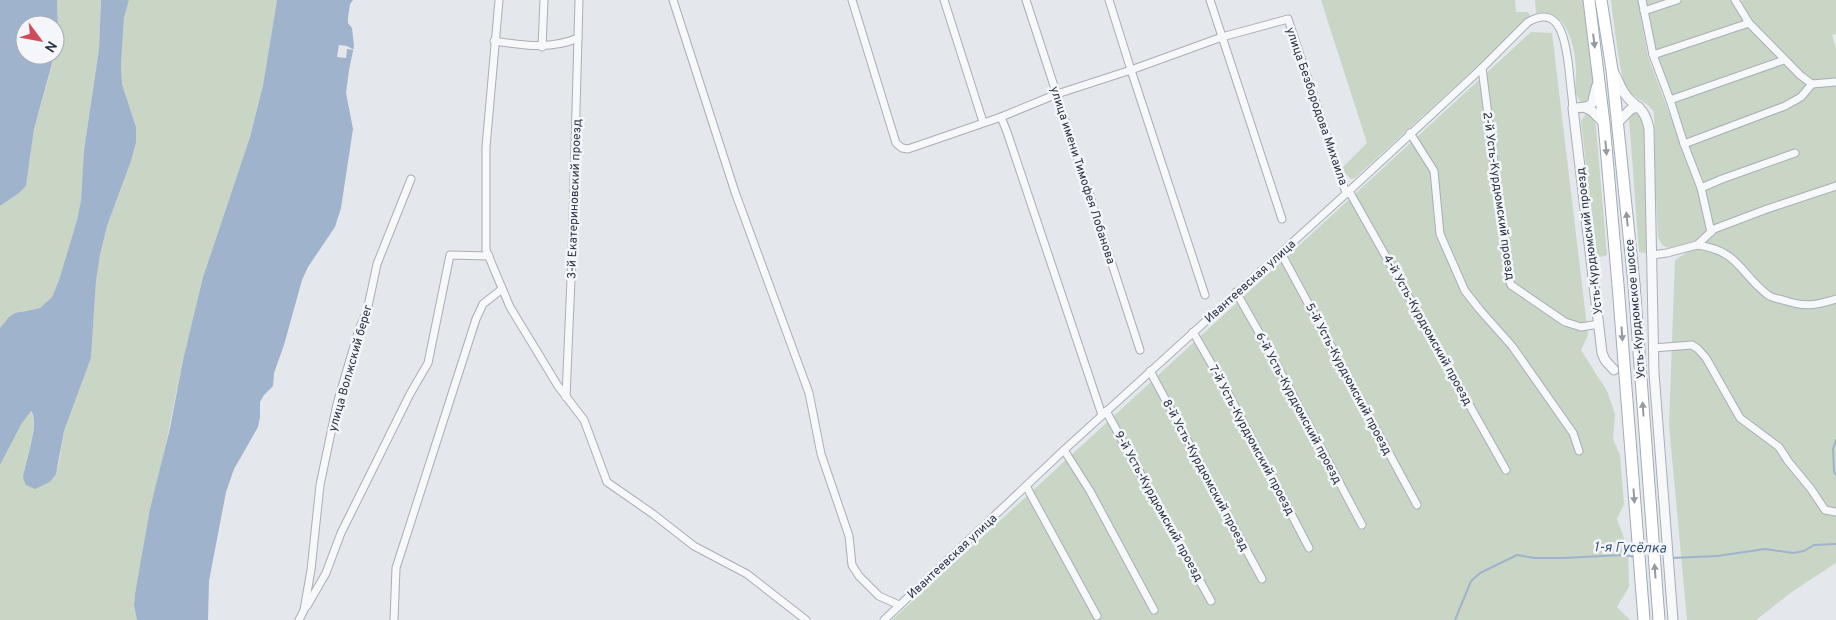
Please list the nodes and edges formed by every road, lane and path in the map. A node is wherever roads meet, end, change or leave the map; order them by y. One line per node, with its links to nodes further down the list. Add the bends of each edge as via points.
1 (499, 0): 19 (street)
2 (544, 0): 20 (street)
3 (579, 0): 18 (street, 3-й Екатериновский проезд)
4 (672, 0): 73 (street, via 735,192 809,394 821,454 850,536 852,565 879,596)
5 (852, 0): 35 (street, via 896,143 908,149)
6 (944, 0): 35 (street)
7 (1026, 0): 29 (street, улица имени Тимофея Лобанова)
8 (1109, 0): 24 (street)
9 (1210, 0): 17 (street)
10 (1589, 0): 27 (main road, Усть-Курдюмское шоссе, one-way to 27)
11 (1601, 0): 25 (main road, Усть-Курдюмское шоссе)
12 (1642, 0): 15 (street)
13 (1676, 0): 15 (street)
14 (1735, 0): 16 (street)
15 (1644, 11): 21 (street)
16 (1749, 23): 21 (street); 22 (street)
17 (1222, 37): 24 (street); 44 (street, улица Безбородова Михаила, via 1288,19); 45 (street)
18 (578, 38): 20 (street, via 565,44); 61 (street, 3-й Екатериновский проезд)
19 (494, 42): 20 (street); 50 (street, via 486,147 486,250)
20 (542, 46)
21 (1653, 55): 30 (street)
22 (1784, 60): 28 (street); 30 (street)
23 (1482, 68): 32 (street, Ивантеевская улица, via 1528,22 1548,18 1562,31 1566,45); 38 (street, Ивантеевская улица); 55 (street, 2-й Усть-Курдюмский проезд, via 1511,286 1565,322 1581,327)
24 (1131, 70): 29 (street); 53 (street)
25 (1612, 70): 31 (street, via 1622,90); 37 (main road, Усть-Курдюмское шоссе)
26 (1836, 82): 28 (street)
27 (1598, 83): 33 (street, via 1595,98); 36 (main road, Усть-Курдюмское шоссе)
28 (1812, 84): 39 (street, via 1801,97 1785,106)
29 (1057, 94): 34 (street); 58 (street, улица имени Тимофея Лобанова)
30 (1670, 100): 39 (street)
31 (1639, 107): 37 (street, via 1631,109); 49 (street, via 1644,112 1648,129)
32 (1573, 108): 33 (street); 55 (street, Усть-Курдюмский проезд)
33 (1586, 108): 36 (street)
34 (1001, 117): 35 (street); 62 (street, 9-й Усть-Курдюмский проезд)
35 (983, 122)
36 (1604, 123): 81 (main road, Усть-Курдюмское шоссе, one-way to 81, bridge)
37 (1617, 123): 82 (main road, Усть-Курдюмское шоссе, one-way to 37, bridge, via 1634,284)
38 (1410, 133): 44 (street, Ивантеевская улица); 64 (street, via 1434,171 1440,234 1465,291 1518,354 1573,433)
39 (1684, 144): 43 (street)
40 (1795, 153): 43 (street)
41 (411, 179): 74 (street, улица Волжский берег, via 377,264 367,311 337,404 320,485)
42 (1836, 186): 46 (street)
43 (1701, 188): 46 (street)
44 (1348, 192): 48 (street, Ивантеевская улица); 65 (street, 4-й Усть-Курдюмский проезд)
45 (1282, 219)
46 (1711, 232): 47 (street)
47 (1697, 245): 49 (street); 54 (street, via 1714,247 1737,261 1769,296 1801,306)
48 (1281, 253): 52 (street, Ивантеевская улица); 67 (street, 5-й Усть-Курдюмский проезд)
49 (1652, 255): 57 (street)
50 (489, 256): 51 (street); 74 (street, via 450,255 428,364 410,394 340,533 326,572)
51 (502, 289): 61 (street); 78 (street, via 483,304 464,355 396,568)
52 (1236, 292): 56 (street, Ивантеевская улица); 69 (street, 6-й Усть-Курдюмский проезд)
53 (1205, 295)
54 (1836, 299)
55 (1599, 324): 59 (street, Усть-Курдюмский проезд, via 1602,354)
56 (1194, 332): 60 (street, Ивантеевская улица); 70 (street, 7-й Усть-Курдюмский проезд)
57 (1653, 348): 68 (street, via 1692,346 1698,349 1740,418 1780,447 1826,510); 83 (street, via 1651,373)
58 (1140, 350)
59 (1614, 370)
60 (1150, 371): 62 (street, Ивантеевская улица); 71 (street, 8-й Усть-Курдюмский проезд)
61 (566, 397): 79 (street, via 584,420 606,482 694,546 747,574)
62 (1104, 413): 63 (street, Ивантеевская улица); 72 (street, 9-й Усть-Курдюмский проезд)
63 (1064, 450): 66 (street, Ивантеевская улица); 75 (street)
64 (1579, 451)
65 (1506, 470)
66 (1026, 486): 73 (street, Ивантеевская улица); 76 (street)
67 (1418, 505)
68 (1836, 512)
69 (1362, 525)
70 (1309, 548)
71 (1262, 579)
72 (1212, 601)
73 (899, 606): 80 (street, Ивантеевская улица)
74 (304, 610): 77 (street, улица Волжский берег)
75 (1154, 610)
76 (1097, 616)
77 (299, 620)
78 (394, 620)
79 (806, 620)
80 (884, 620)
81 (1644, 620)
82 (1659, 620)
83 (1674, 620)

